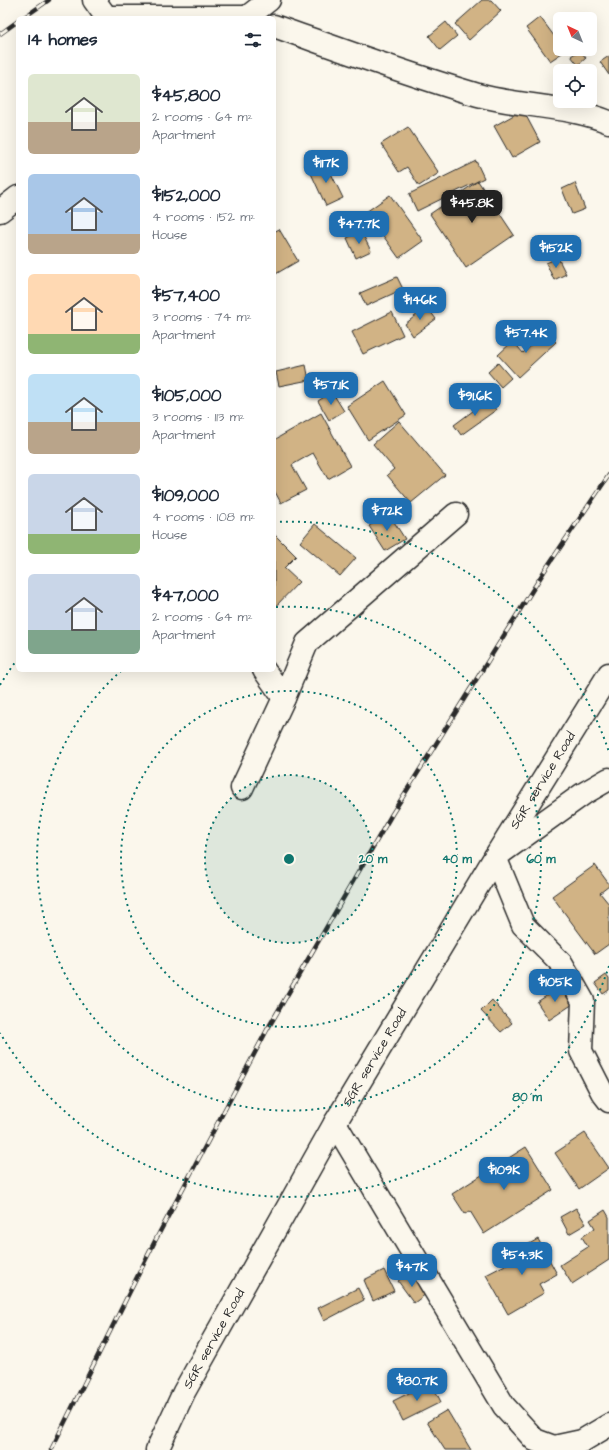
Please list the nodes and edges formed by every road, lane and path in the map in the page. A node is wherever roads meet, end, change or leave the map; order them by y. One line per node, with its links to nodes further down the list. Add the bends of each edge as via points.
1 (94, 0): 3 (street)
2 (269, 0): 4 (street)
3 (106, 16)
4 (250, 16)
5 (276, 27): 6 (street, via 408,74 480,95 570,110)
6 (609, 122)
7 (16, 199): 8 (street)
8 (0, 211)
9 (456, 514): 12 (street, via 307,643)
10 (265, 672): 12 (street)
11 (609, 674): 15 (street, SGR service Road)
12 (284, 698): 14 (street)
13 (609, 779): 15 (street, via 582,794)
14 (242, 788)
15 (495, 857): 16 (street, via 523,926 562,964 583,1001 581,1051); 17 (street, SGR service Road)
16 (609, 1101)
17 (336, 1123): 19 (street, via 504,1406 535,1440); 20 (street, SGR service Road, via 184,1392)
18 (609, 1425): 19 (street, via 582,1441)
19 (552, 1448)
20 (157, 1450)

